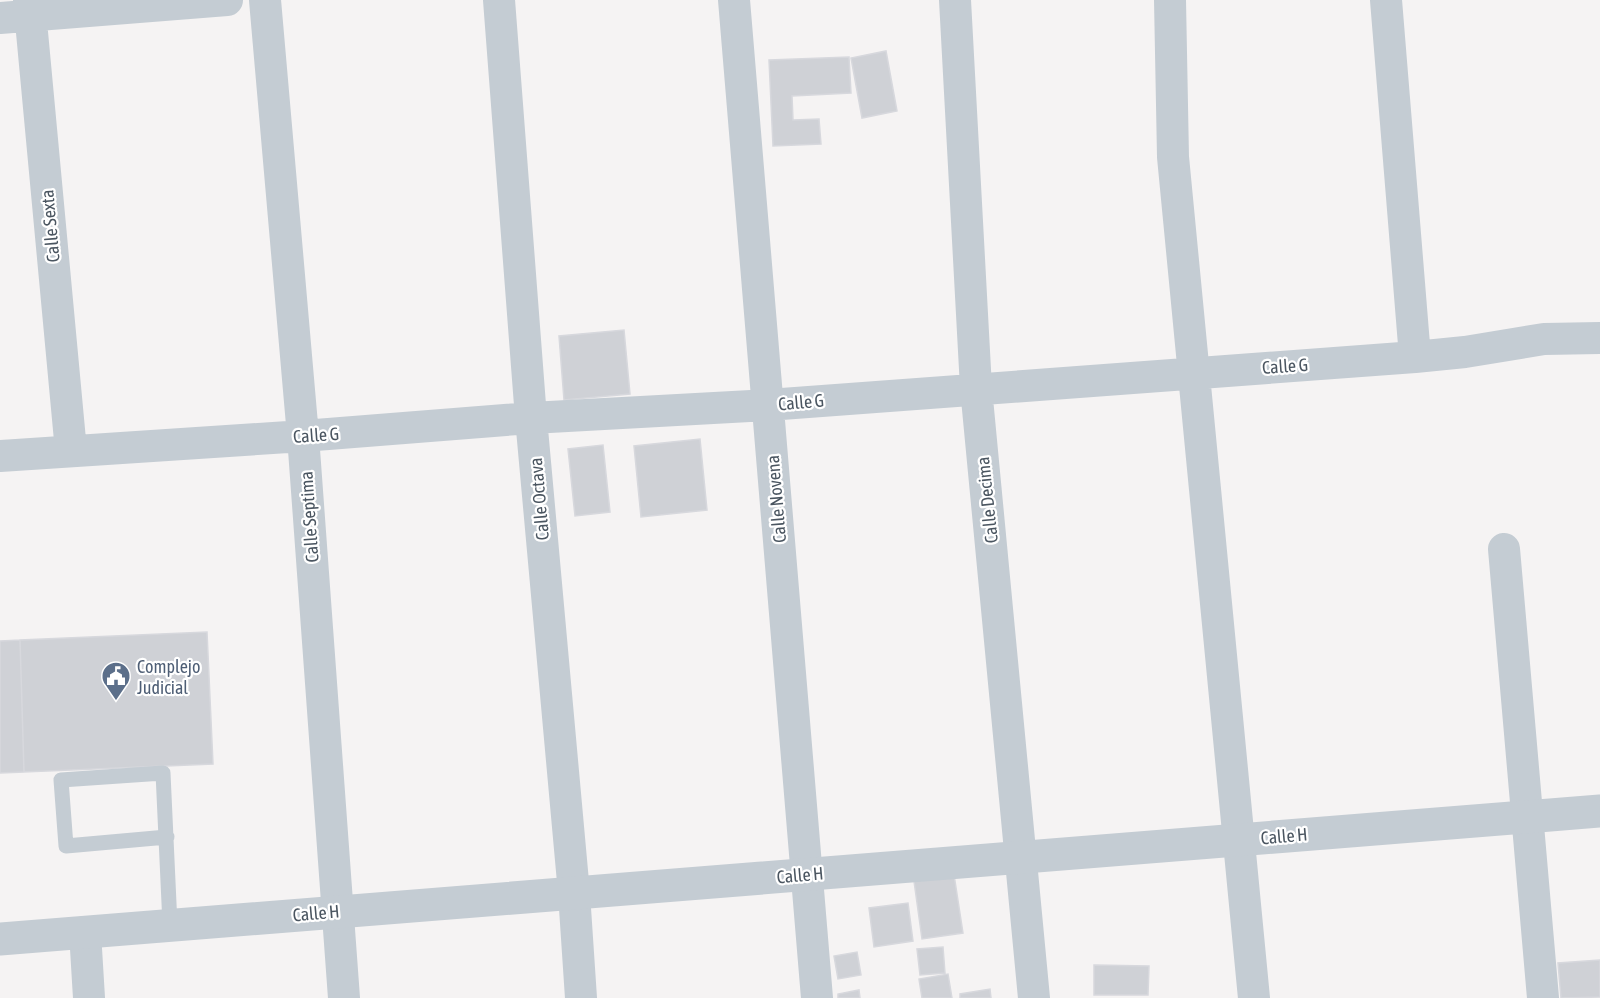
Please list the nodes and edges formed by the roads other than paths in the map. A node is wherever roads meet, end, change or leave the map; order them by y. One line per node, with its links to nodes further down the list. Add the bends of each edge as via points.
1 (227, 0): 8 (street)
2 (265, 0): 15 (street, Calle Septima)
3 (499, 0): 14 (street, Calle Octava)
4 (734, 0): 13 (street, Calle Novena)
5 (955, 0): 12 (street, Calle Decima)
6 (1170, 0): 11 (street, via 1173,157)
7 (1386, 0): 10 (street)
8 (19, 11): 16 (street, Calle Sexta)
9 (1600, 338): 10 (street, Calle G, via 1544,339)
10 (1415, 357): 11 (street, Calle G)
11 (1194, 374): 12 (street, Calle G); 22 (street)
12 (976, 388): 13 (street, Calle G); 23 (street, Calle Decima)
13 (768, 405): 14 (street, Calle G); 24 (street, Calle Novena)
14 (531, 418): 15 (street, Calle G); 25 (street, Calle Octava)
15 (303, 436): 16 (street, Calle G); 26 (street, Calle Septima)
16 (71, 451): 17 (street, Calle G)
17 (0, 456)
18 (1504, 549): 20 (street)
19 (1600, 811): 20 (street, Calle H)
20 (1527, 817): 22 (street, Calle H); 36 (street)
21 (167, 837): 21 (lane, via 163,773 62,780 66,846); 27 (lane)
22 (1239, 840): 23 (street, Calle H); 35 (street)
23 (1022, 857): 24 (street, Calle H); 34 (street, Calle Decima)
24 (807, 874): 25 (street, Calle H); 33 (street, Calle Novena)
25 (574, 893): 26 (street, Calle H); 32 (street, Calle Octava)
26 (338, 912): 27 (street, Calle H); 31 (street, Calle Septima)
27 (170, 925): 28 (street, Calle H)
28 (85, 932): 29 (street, Calle H); 30 (street)
29 (0, 939)
30 (89, 998)
31 (344, 998)
32 (581, 998)
33 (817, 998)
34 (1034, 998)
35 (1254, 998)
36 (1543, 998)

